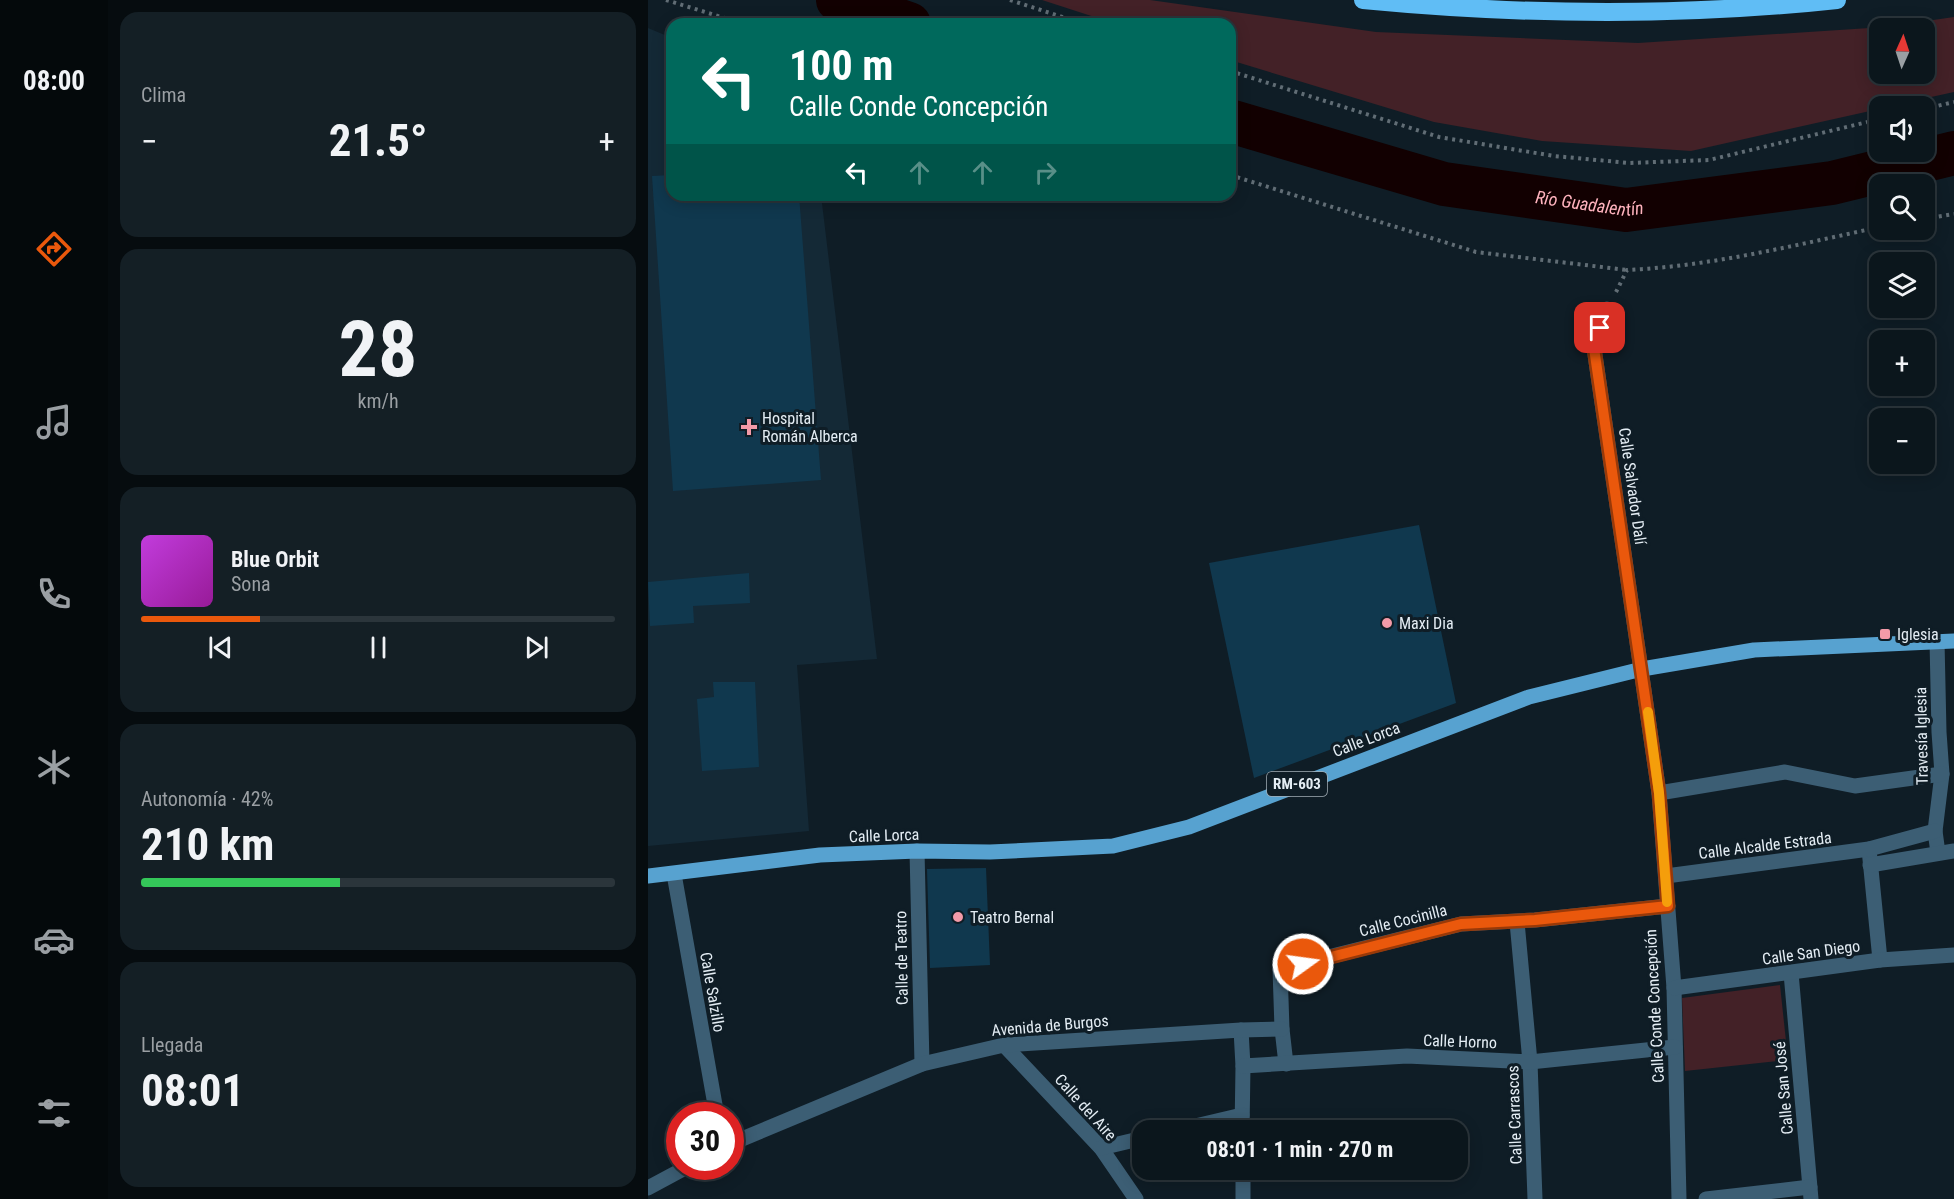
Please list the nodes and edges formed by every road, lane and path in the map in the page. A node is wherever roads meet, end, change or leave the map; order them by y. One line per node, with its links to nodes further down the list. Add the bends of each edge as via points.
1 (666, 0): 5 (path)
2 (1010, 0): 6 (path)
3 (1363, 0): 4 (highway, via 1514,11 1621,12)
4 (1837, 0)
5 (724, 18)
6 (1066, 18)
7 (1236, 73): 10 (path, via 1439,137 1554,156 1629,163 1709,160)
8 (1954, 102): 9 (path)
9 (1935, 106)
10 (1869, 122)
11 (1236, 177): 15 (path, via 1476,252)
12 (1954, 214): 13 (path)
13 (1935, 217)
14 (1869, 229): 15 (path, via 1670,268)
15 (1627, 270): 16 (path)
16 (1607, 309): 19 (street, Calle Salvador Dalí, via 1594,348)
17 (1938, 641): 18 (main road, Calle Lorca / RM-603); 19 (main road, Calle Lorca / RM-603, via 1754,650); 20 (street, Travesía Iglesia)
18 (1954, 641)
19 (1642, 669): 21 (street, Calle Conde Concepción); 24 (main road, Calle Lorca / RM-603, via 1529,697 1189,826 1113,846)
20 (1942, 774): 21 (street, via 1855,786 1785,772); 22 (street, Travesía Iglesia)
21 (1659, 793): 30 (street, Calle Conde Concepción)
22 (1935, 831): 23 (street, Calle Alcalde Estrada); 26 (street)
23 (1869, 849): 27 (street); 30 (street, Calle Alcalde Estrada)
24 (917, 851): 28 (main road, Calle Lorca / RM-603, via 820,855); 42 (street, Calle de Teatro)
25 (1954, 851): 26 (street)
26 (1938, 853): 27 (street)
27 (1870, 865): 34 (street)
28 (674, 874): 29 (main road, Calle Lorca / RM-603); 45 (street, Calle Salzillo)
29 (648, 876)
30 (1666, 876): 31 (street, Calle Conde Concepción)
31 (1668, 906): 32 (street, Calle Cocinilla); 36 (street, Calle Conde Concepción)
32 (1517, 922): 37 (street, Calle Cocinilla, via 1461,924 1280,969); 41 (street, Calle Carrascos)
33 (1954, 956): 34 (street, Calle San Diego)
34 (1880, 960): 35 (street, Calle San Diego)
35 (1791, 973): 36 (street, Calle San Diego); 55 (street, Calle San José)
36 (1674, 987): 40 (street, Calle Conde Concepción)
37 (1282, 1029): 38 (street, Avenida de Burgos); 43 (street, Calle Cocinilla)
38 (1241, 1030): 39 (street, Avenida de Burgos); 44 (street)
39 (1004, 1045): 42 (street, Avenida de Burgos); 51 (street, Calle del Aire)
40 (1675, 1047): 41 (street, Calle Horno); 59 (street, Calle Conde Concepción)
41 (1530, 1062): 43 (street, Calle Horno, via 1407,1056); 58 (street, Calle Carrascos)
42 (922, 1064): 49 (street, Avenida de Burgos)
43 (1286, 1064): 44 (street, Calle Horno)
44 (1243, 1066): 46 (street)
45 (715, 1102)
46 (1242, 1115): 47 (street); 48 (street)
47 (1221, 1120)
48 (1242, 1120)
49 (744, 1138)
50 (1132, 1141): 51 (street)
51 (1101, 1149): 56 (street, Calle del Aire)
52 (666, 1178): 54 (street)
53 (1243, 1180): 57 (street)
54 (648, 1188)
55 (1810, 1193): 60 (street)
56 (1136, 1199)
57 (1243, 1199)
58 (1535, 1199)
59 (1679, 1199)
60 (1706, 1199)

